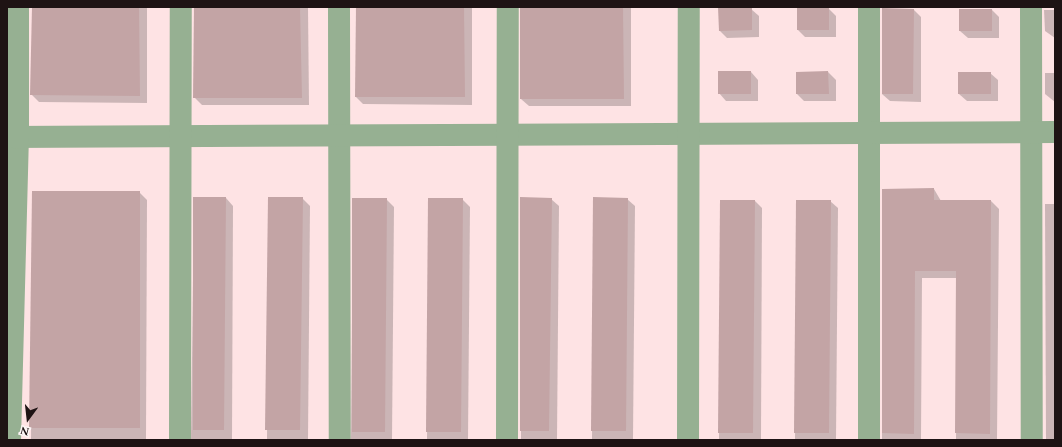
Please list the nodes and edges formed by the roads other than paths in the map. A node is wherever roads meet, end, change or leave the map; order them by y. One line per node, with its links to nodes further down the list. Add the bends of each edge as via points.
1 (18, 7): 15 (street)
2 (181, 7): 12 (street)
3 (339, 7): 11 (street)
4 (508, 7): 13 (street)
5 (689, 7): 10 (street)
6 (868, 7): 14 (street)
7 (1031, 7): 8 (street)
8 (1032, 132): 9 (street); 14 (street); 22 (street)
9 (1055, 132)
10 (691, 133): 13 (street); 14 (street); 20 (street)
11 (337, 134): 12 (street); 13 (street); 18 (street)
12 (180, 135): 15 (street); 17 (street)
13 (509, 135): 19 (street)
14 (869, 135): 21 (street)
15 (13, 138): 16 (street)
16 (10, 440)
17 (180, 440)
18 (340, 440)
19 (507, 440)
20 (688, 440)
21 (869, 440)
22 (1032, 440)

